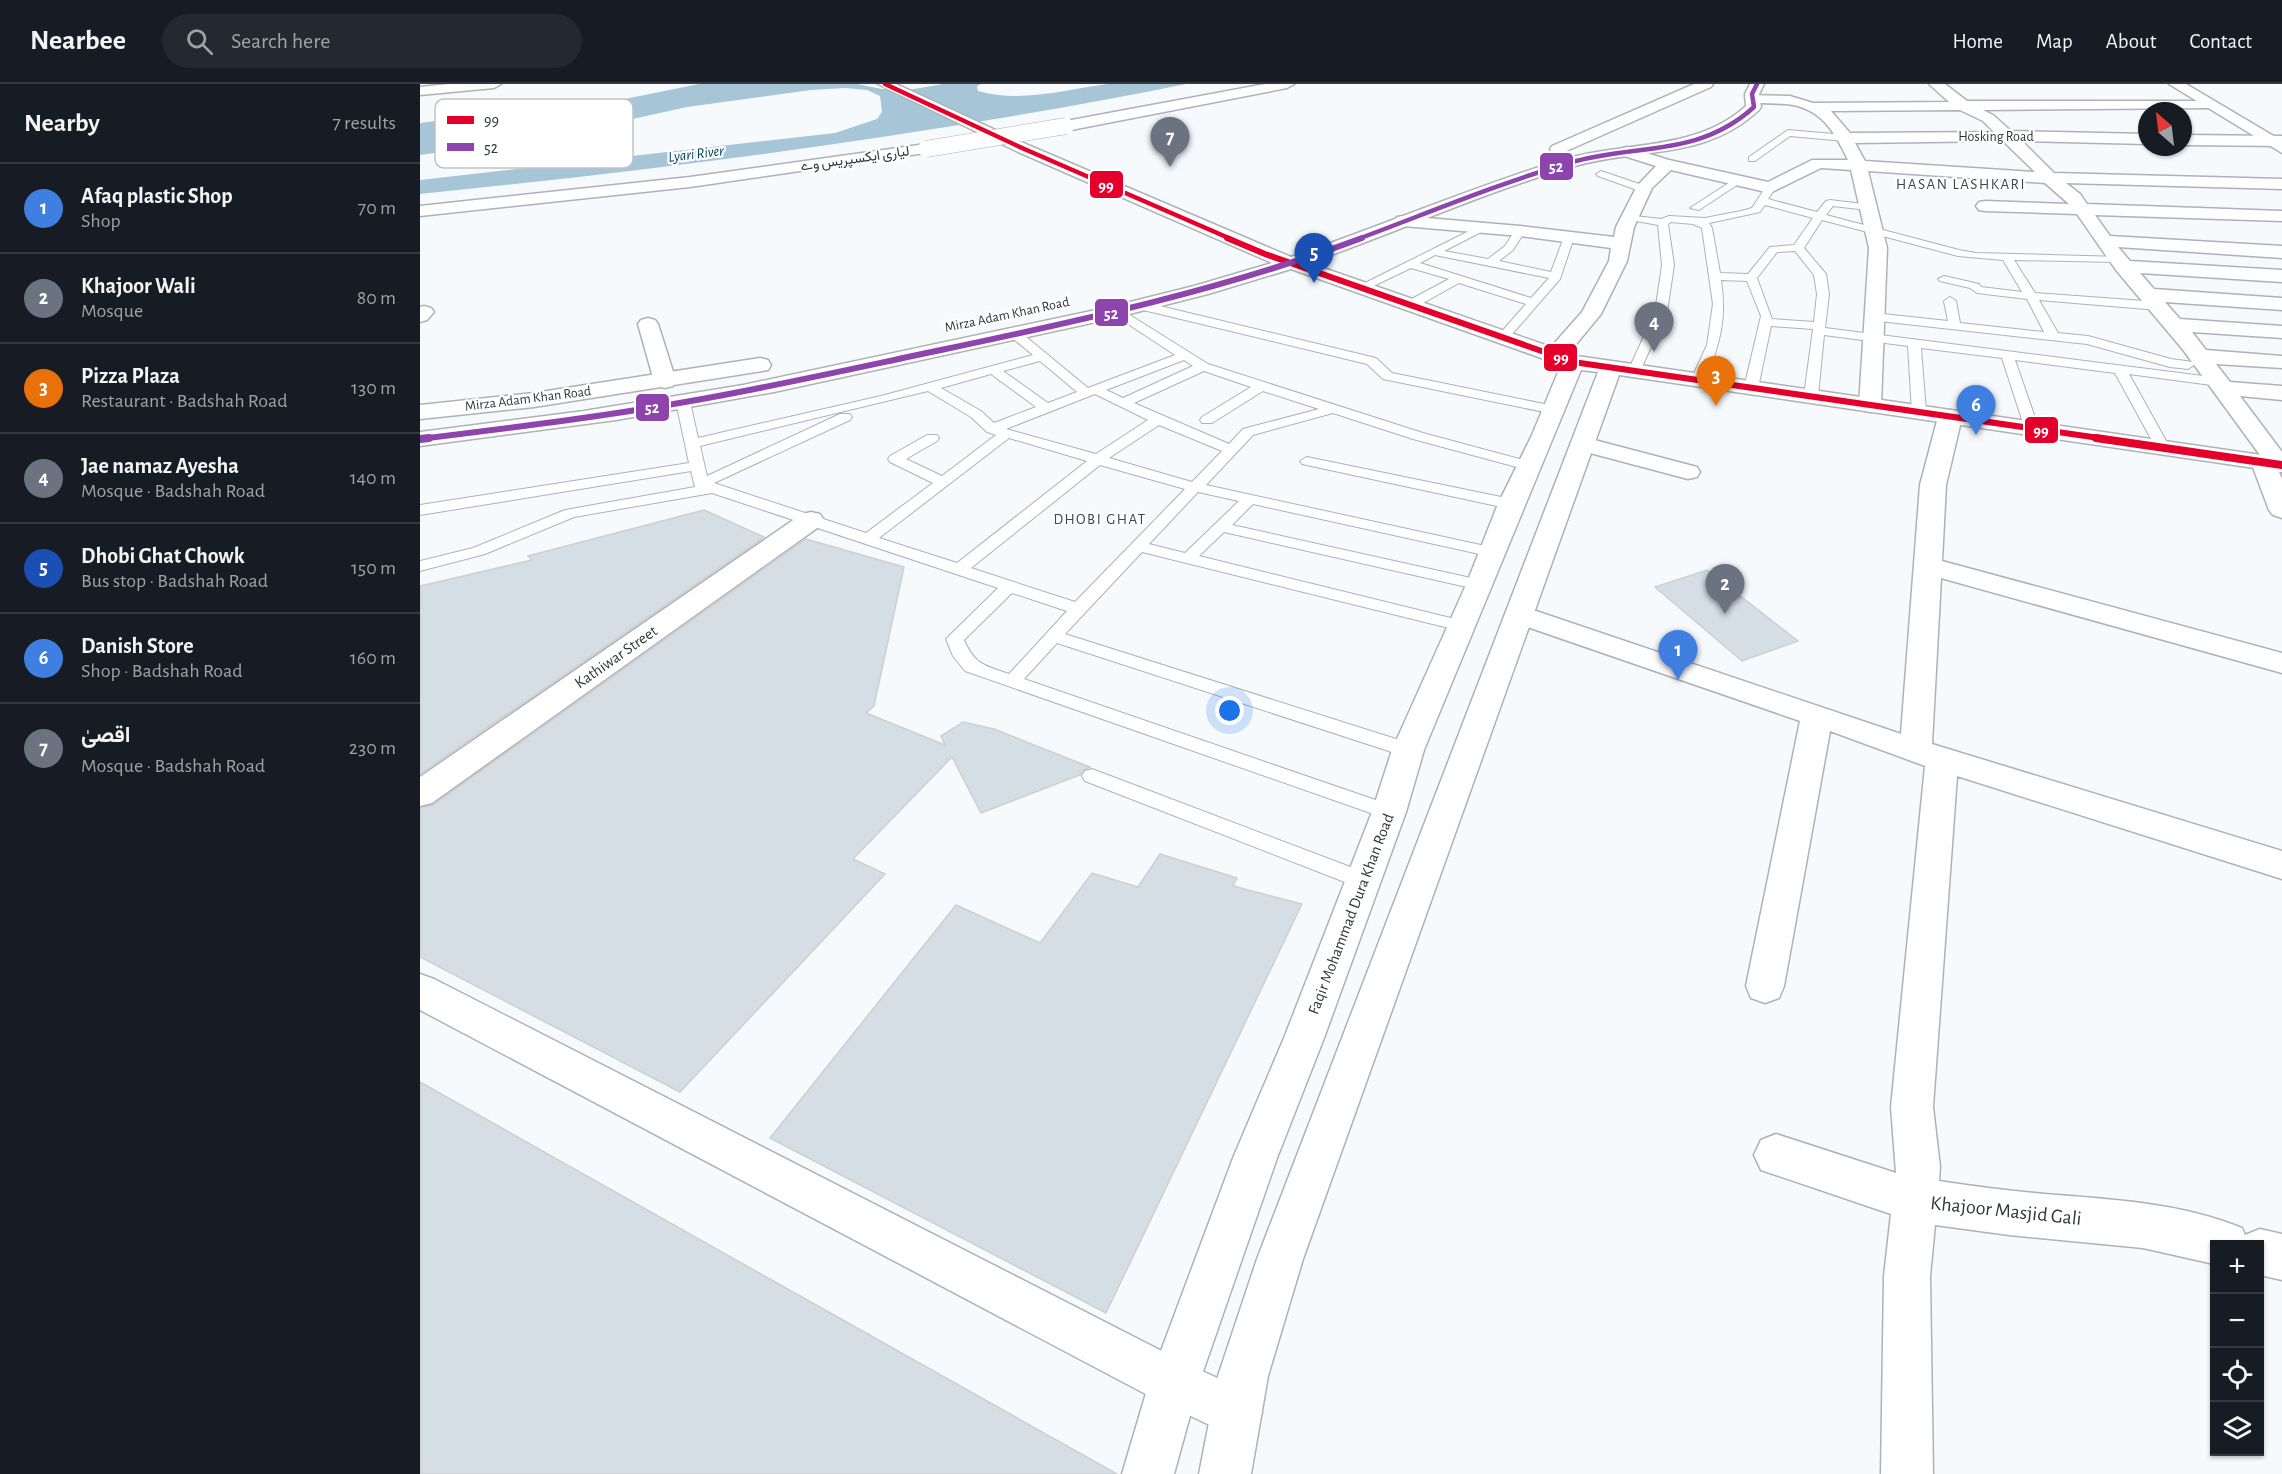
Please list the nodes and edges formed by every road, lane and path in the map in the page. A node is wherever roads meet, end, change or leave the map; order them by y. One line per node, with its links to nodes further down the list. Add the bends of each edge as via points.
1 (494, 84): 9 (main road)
2 (885, 84): 60 (main road)
3 (1287, 84): 41 (main road, لیاری ایکسپریس وے, bridge, via 927,149 657,186)
4 (1706, 84): 60 (main road, Mirza Adam Khan Road, via 1516,166)
5 (2181, 87): 7 (main road); 13 (main road)
6 (1936, 89): 12 (main road)
7 (2138, 90)
8 (1755, 91): 14 (main road); 28 (main road, Mirza Adam Khan Road, via 1754,107 1743,121 1677,144)
9 (420, 92)
10 (1891, 92): 11 (main road)
11 (1790, 93)
12 (1968, 97): 13 (main road); 14 (main road); 15 (main road, via 1965,107)
13 (2209, 104): 18 (main road)
14 (1812, 107): 20 (main road, via 1822,110)
15 (1988, 118): 16 (main road); 19 (main road); 22 (main road)
16 (2138, 118)
17 (2192, 118): 18 (main road)
18 (2233, 118): 26 (main road)
19 (1881, 122)
20 (1834, 123): 21 (main road); 27 (main road)
21 (1857, 123)
22 (2007, 136): 23 (main road, Hosking Road); 27 (main road, Hosking Road); 30 (main road)
23 (2138, 139)
24 (2192, 140): 26 (main road)
25 (1801, 143): 27 (lane)
26 (2279, 144)
27 (1845, 150): 29 (lane, via 1788,133); 30 (main road); 34 (main road); 38 (main road); 40 (main road)
28 (1627, 152): 32 (main road); 48 (main road, Mirza Adam Khan Road, via 1572,161)
29 (1752, 159)
30 (2035, 162): 31 (main road); 34 (main road)
31 (2082, 163)
32 (1665, 164): 35 (main road); 37 (main road, Faqir Mohammad Dura Khan Road)
33 (1600, 174): 37 (lane)
34 (2049, 178): 36 (main road); 42 (main road)
35 (1738, 181): 38 (main road); 44 (lane)
36 (2282, 184)
37 (1644, 189): 46 (main road, Faqir Mohammad Dura Khan Road)
38 (1766, 195): 44 (lane, via 1756,210 1743,214 1715,220); 47 (lane)
39 (2282, 201): 42 (main road)
40 (1868, 207): 47 (lane, via 1830,203); 51 (main road)
41 (420, 211)
42 (2083, 211): 43 (main road); 45 (main road); 53 (main road); 55 (main road)
43 (1990, 213)
44 (1694, 214): 49 (lane); 67 (lane, via 1707,228)
45 (2282, 216)
46 (1630, 217): 49 (lane); 56 (main road, Faqir Mohammad Dura Khan Road)
47 (1819, 217): 51 (lane); 57 (lane)
48 (1403, 221): 50 (main road); 63 (main road, Mirza Adam Khan Road)
49 (1663, 223): 100 (lane, via 1668,265 1660,312)
50 (1481, 228): 52 (main road); 58 (lane)
51 (1874, 230): 61 (lane, via 1958,253); 81 (main road, via 1878,248)
52 (1520, 231): 54 (main road); 64 (lane, via 1509,248)
53 (2282, 235)
54 (1569, 237): 56 (main road); 66 (lane)
55 (2104, 241): 59 (main road); 62 (main road)
56 (1622, 244): 96 (main road, Faqir Mohammad Dura Khan Road, via 1618,261)
57 (1798, 248): 69 (lane, via 1774,249); 86 (lane, via 1821,273)
58 (1435, 252): 64 (lane); 65 (lane)
59 (2282, 252)
60 (1265, 254): 63 (main road); 76 (main road, Mirza Adam Khan Road)
61 (2006, 256): 62 (lane); 73 (lane)
62 (2120, 262): 68 (main road); 75 (main road)
63 (1291, 263): 72 (main road); 79 (main road, Mirza Adam Khan Road)
64 (1490, 263): 66 (lane)
65 (1411, 264): 70 (lane); 72 (lane)
66 (1555, 276): 77 (lane)
67 (1715, 276): 69 (lane); 104 (lane, via 1719,304 1713,345)
68 (2282, 276)
69 (1751, 278): 82 (lane, via 1767,315)
70 (1458, 279): 77 (lane); 80 (lane)
71 (1944, 279): 73 (lane, via 1976,286 1977,290)
72 (1361, 288): 80 (main road)
73 (2031, 296): 75 (lane); 89 (lane)
74 (1950, 301): 85 (lane)
75 (2153, 301): 78 (main road); 84 (main road)
76 (1115, 302): 79 (main road, Mirza Adam Khan Road); 88 (main road, Mirza Adam Khan Road); 93 (lane)
77 (1534, 303): 90 (lane)
78 (2282, 304)
79 (1138, 305): 118 (lane, via 1371,361 1388,375)
80 (1410, 305): 90 (main road)
81 (1874, 317): 85 (lane); 91 (main road)
82 (1766, 322): 86 (lane); 108 (lane)
83 (648, 324): 105 (main road)
84 (2174, 325): 87 (main road); 103 (main road)
85 (1955, 326): 89 (lane)
86 (1819, 329): 91 (lane); 111 (lane)
87 (2282, 332)
88 (1015, 334): 95 (lane); 113 (main road, Mirza Adam Khan Road)
89 (2053, 336): 103 (lane, via 2088,340)
90 (1503, 337): 96 (main road)
91 (1874, 339): 92 (lane); 115 (main road)
92 (1914, 344): 94 (lane); 120 (lane)
93 (1186, 355): 99 (lane); 109 (lane)
94 (2007, 356): 102 (lane); 125 (lane)
95 (1042, 357): 101 (lane); 109 (lane)
96 (1564, 358): 100 (main road); 118 (main road, Faqir Mohammad Dura Khan Road)
97 (776, 362): 105 (main road, Mirza Adam Khan Road)
98 (2282, 362): 103 (main road)
99 (1203, 367): 106 (lane); 114 (lane)
100 (1623, 369): 104 (main road); 130 (main road)
101 (993, 370): 107 (lane); 116 (lane)
102 (2120, 370): 103 (lane); 131 (lane)
103 (2212, 373): 110 (main road); 135 (main road)
104 (1698, 380): 108 (main road)
105 (665, 381): 119 (main road, Mirza Adam Khan Road)
106 (1261, 386): 117 (lane); 123 (lane)
107 (930, 387): 112 (lane); 124 (lane, via 976,414)
108 (1751, 388): 111 (main road)
109 (1091, 391): 114 (lane); 116 (lane)
110 (2282, 393)
111 (1811, 396): 115 (main road)
112 (883, 399): 129 (lane); 140 (lane)
113 (683, 402): 128 (main road, Mirza Adam Khan Road); 129 (lane)
114 (1123, 403): 122 (lane)
115 (1870, 405): 120 (main road)
116 (1046, 408): 124 (lane)
117 (1334, 409): 132 (lane, via 1248,432); 137 (lane)
118 (1554, 410): 137 (main road, Faqir Mohammad Dura Khan Road)
119 (420, 412)
120 (1919, 412): 121 (main road)
121 (1950, 417): 125 (main road); 153 (main road, via 1933,484)
122 (1158, 420): 132 (lane); 133 (lane)
123 (1207, 420)
124 (992, 429): 126 (lane)
125 (2032, 429): 131 (main road)
126 (1007, 433): 133 (lane); 139 (lane)
127 (932, 438): 139 (lane, via 895,459)
128 (420, 439)
129 (692, 444): 136 (lane)
130 (1583, 444): 138 (main road); 158 (main road)
131 (2163, 448): 135 (main road)
132 (1231, 450): 141 (lane)
133 (1097, 460): 141 (lane); 154 (lane)
134 (1307, 461): 143 (lane)
135 (2275, 464): 145 (main road)
136 (697, 466): 140 (lane); 144 (lane)
137 (1529, 466): 143 (main road, Faqir Mohammad Dura Khan Road)
138 (1688, 472)
139 (943, 482): 148 (lane)
140 (707, 486): 146 (lane); 152 (lane, via 570,513 479,551)
141 (1195, 487): 142 (lane); 149 (lane)
142 (1250, 499): 147 (lane); 150 (lane)
143 (1511, 504): 150 (main road, Faqir Mohammad Dura Khan Road)
144 (420, 510)
145 (2282, 510)
146 (811, 520): 148 (lane); 167 (main road, Kathiwar Street)
147 (1220, 527): 151 (lane); 155 (lane)
148 (868, 539): 154 (lane)
149 (1139, 546): 151 (lane); 157 (lane)
150 (1493, 552): 155 (main road, Faqir Mohammad Dura Khan Road)
151 (1188, 558): 159 (lane)
152 (420, 566)
153 (1928, 566): 161 (main road); 165 (main road)
154 (960, 569): 156 (lane)
155 (1480, 585): 159 (main road, Faqir Mohammad Dura Khan Road)
156 (1009, 586): 157 (lane); 162 (lane, via 955,639 971,667)
157 (1078, 609): 160 (lane)
158 (1520, 615): 163 (main road); 179 (main road, via 1280,1259 1243,1376)
159 (1461, 627): 164 (main road, Faqir Mohammad Dura Khan Road)
160 (1053, 636): 162 (lane); 164 (lane)
161 (2282, 663)
162 (1012, 681): 168 (lane)
163 (1816, 715): 165 (main road); 171 (main road)
164 (1408, 750): 168 (main road, Faqir Mohammad Dura Khan Road)
165 (1929, 755): 169 (main road); 174 (main road, via 1912,1107 1918,1167)
166 (1092, 776): 170 (lane)
167 (420, 794)
168 (1389, 812): 170 (main road, Faqir Mohammad Dura Khan Road)
169 (2282, 865)
170 (1362, 880): 178 (main road, Faqir Mohammad Dura Khan Road)
171 (1765, 986)
172 (420, 991): 178 (main road)
173 (1776, 1155): 174 (main road)
174 (1913, 1200): 175 (main road, Khajoor Masjid Gali, via 2142,1225); 182 (main road, Khajoor Masjid Gali, via 1907,1276)
175 (2210, 1241)
176 (2264, 1253): 177 (main road)
177 (2282, 1257)
178 (1174, 1383): 179 (main road); 180 (main road, Faqir Mohammad Dura Khan Road)
179 (1237, 1413): 181 (main road)
180 (1148, 1474)
181 (1225, 1474)
182 (1906, 1474)

